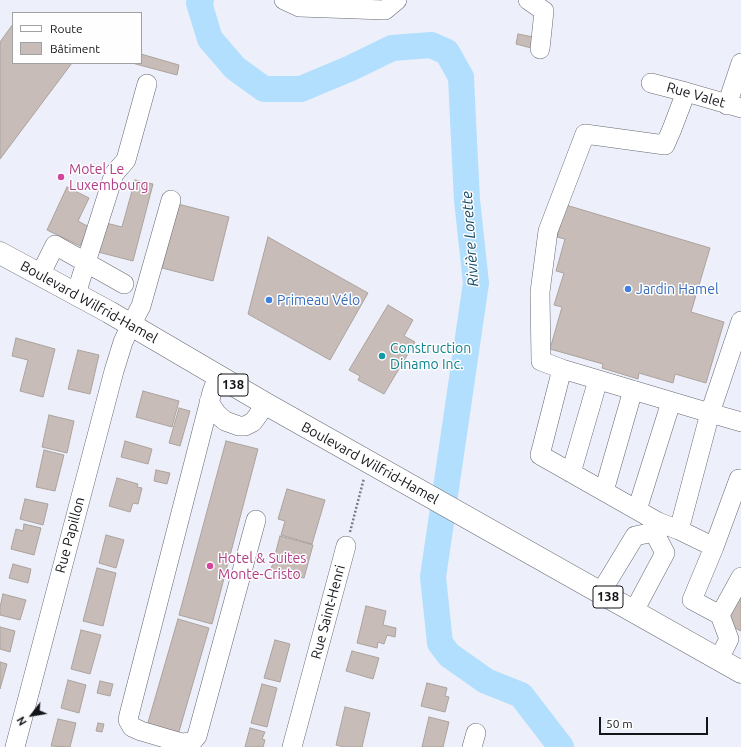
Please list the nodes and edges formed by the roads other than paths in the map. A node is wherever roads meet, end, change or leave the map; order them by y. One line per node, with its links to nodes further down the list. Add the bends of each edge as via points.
1 (284, 0): 2 (street, via 299,7 385,10)
2 (397, 0)
3 (528, 0): 4 (street, via 544,11)
4 (540, 49)
5 (741, 63): 9 (street)
6 (651, 83): 8 (street, Rue Valet)
7 (147, 84): 12 (street, via 126,160 114,174)
8 (686, 92): 9 (street, Rue Valet); 18 (street, via 665,145 585,134 548,231 540,292 541,361)
9 (734, 106)
10 (171, 200): 17 (street, Rue Papillon, via 141,306)
11 (0, 253): 13 (main road, Boulevard Wilfrid-Hamel / 138)
12 (86, 262): 13 (street, via 55,245); 14 (street); 15 (street)
13 (40, 274): 15 (main road, Boulevard Wilfrid-Hamel / 138)
14 (124, 284)
15 (76, 294): 17 (main road, Boulevard Wilfrid-Hamel / 138)
16 (741, 321): 25 (street)
17 (131, 325): 19 (main road, Boulevard Wilfrid-Hamel / 138); 43 (street, Rue Papillon, via 112,378)
18 (562, 369): 20 (street); 27 (street, via 540,455)
19 (218, 376): 22 (street); 24 (main road, Boulevard Wilfrid-Hamel / 138)
20 (598, 380): 21 (street); 27 (street)
21 (633, 390): 23 (street); 29 (street)
22 (209, 402): 24 (street, via 217,414 239,426 253,422); 31 (street, via 129,715 128,720 132,727 182,742 192,742 197,736)
23 (671, 402): 25 (street); 30 (street)
24 (266, 404): 37 (main road, Boulevard Wilfrid-Hamel / 138)
25 (710, 413): 26 (street); 33 (street)
26 (741, 422)
27 (571, 472): 29 (street)
28 (740, 476): 35 (street)
29 (604, 491): 30 (street)
30 (637, 510): 32 (street)
31 (256, 520)
32 (656, 527): 33 (street); 37 (street, via 635,536); 38 (street, via 665,552)
33 (680, 530): 35 (street)
34 (346, 546): 44 (street, Rue Saint-Henri)
35 (714, 547): 39 (street, via 692,600)
36 (741, 577): 39 (street)
37 (601, 592): 38 (main road, Boulevard Wilfrid-Hamel / 138)
38 (634, 611): 41 (main road, Boulevard Wilfrid-Hamel / 138)
39 (720, 615): 40 (street)
40 (735, 642): 41 (street)
41 (719, 659): 42 (main road, Boulevard Wilfrid-Hamel / 138)
42 (741, 672)
43 (15, 747)
44 (292, 747)

